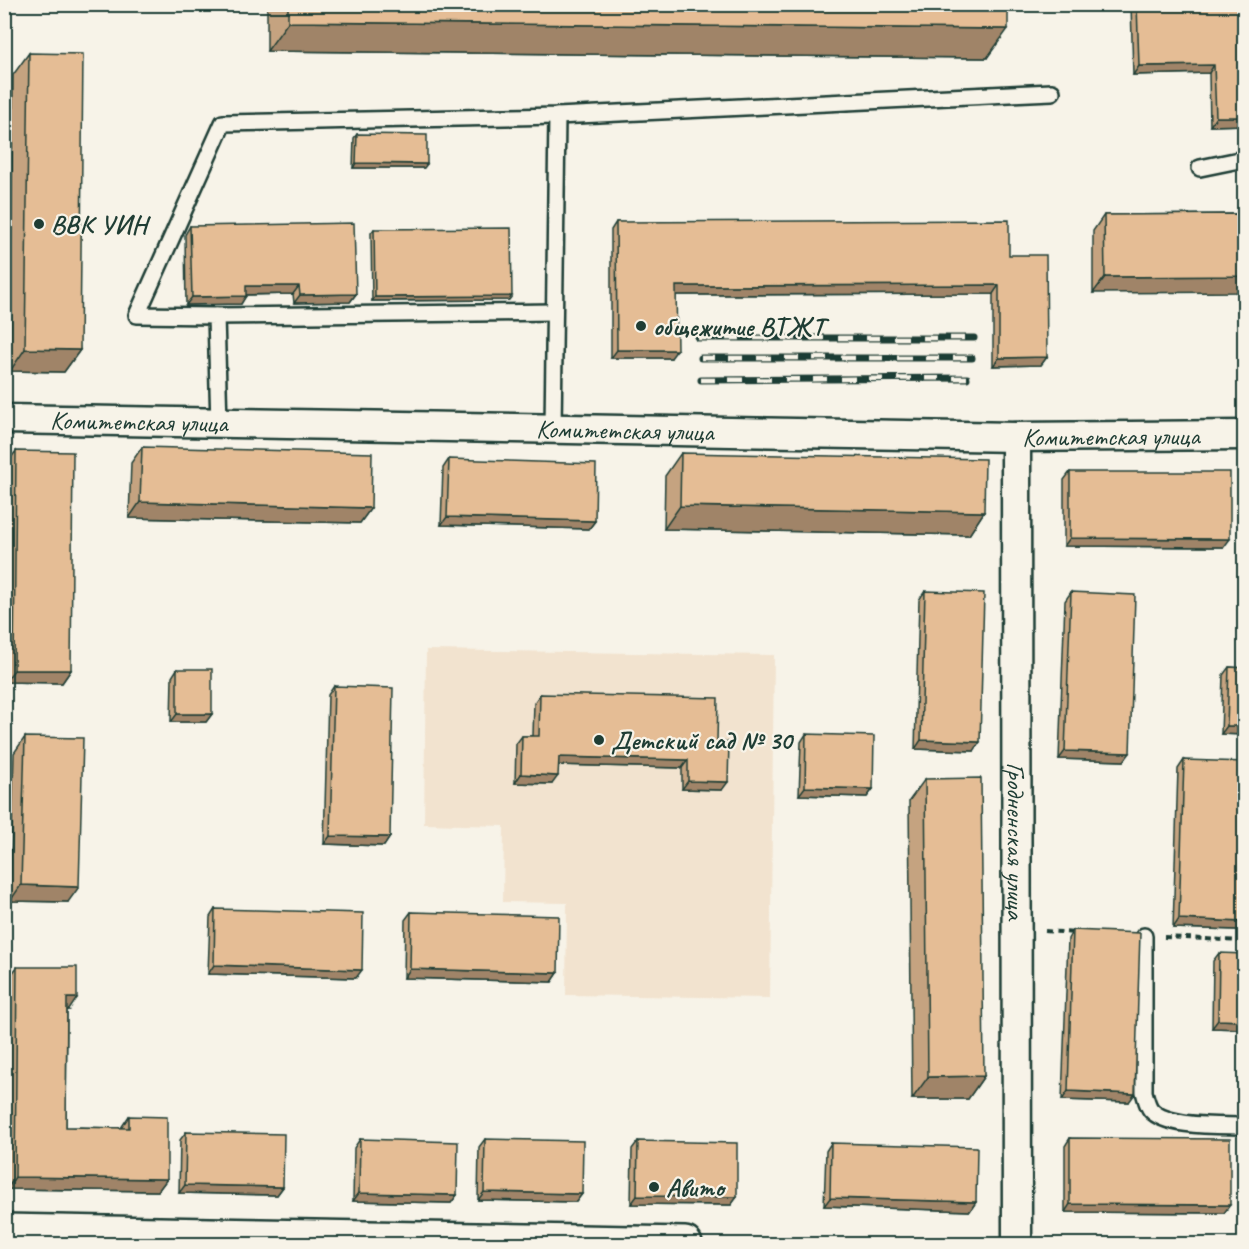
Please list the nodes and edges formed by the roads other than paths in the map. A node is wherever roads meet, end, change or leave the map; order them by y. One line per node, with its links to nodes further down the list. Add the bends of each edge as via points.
1 (1052, 92): 2 (lane)
2 (557, 116): 5 (lane); 6 (lane, via 223,123 137,315)
3 (1245, 159): 4 (lane)
4 (1200, 168)
5 (554, 312): 6 (lane); 9 (lane)
6 (216, 316): 8 (lane)
7 (4, 419): 8 (street, Комитетская улица)
8 (219, 424): 9 (street, Комитетская улица)
9 (553, 429): 11 (street, Комитетская улица)
10 (1245, 435): 11 (street, Комитетская улица)
11 (1016, 437): 16 (street, Гродненская улица)
12 (1144, 936): 13 (lane, via 1144,1092 1150,1109 1161,1118 1177,1122)
13 (1245, 1126)
14 (4, 1231): 15 (street)
15 (685, 1245)
16 (1017, 1245)

